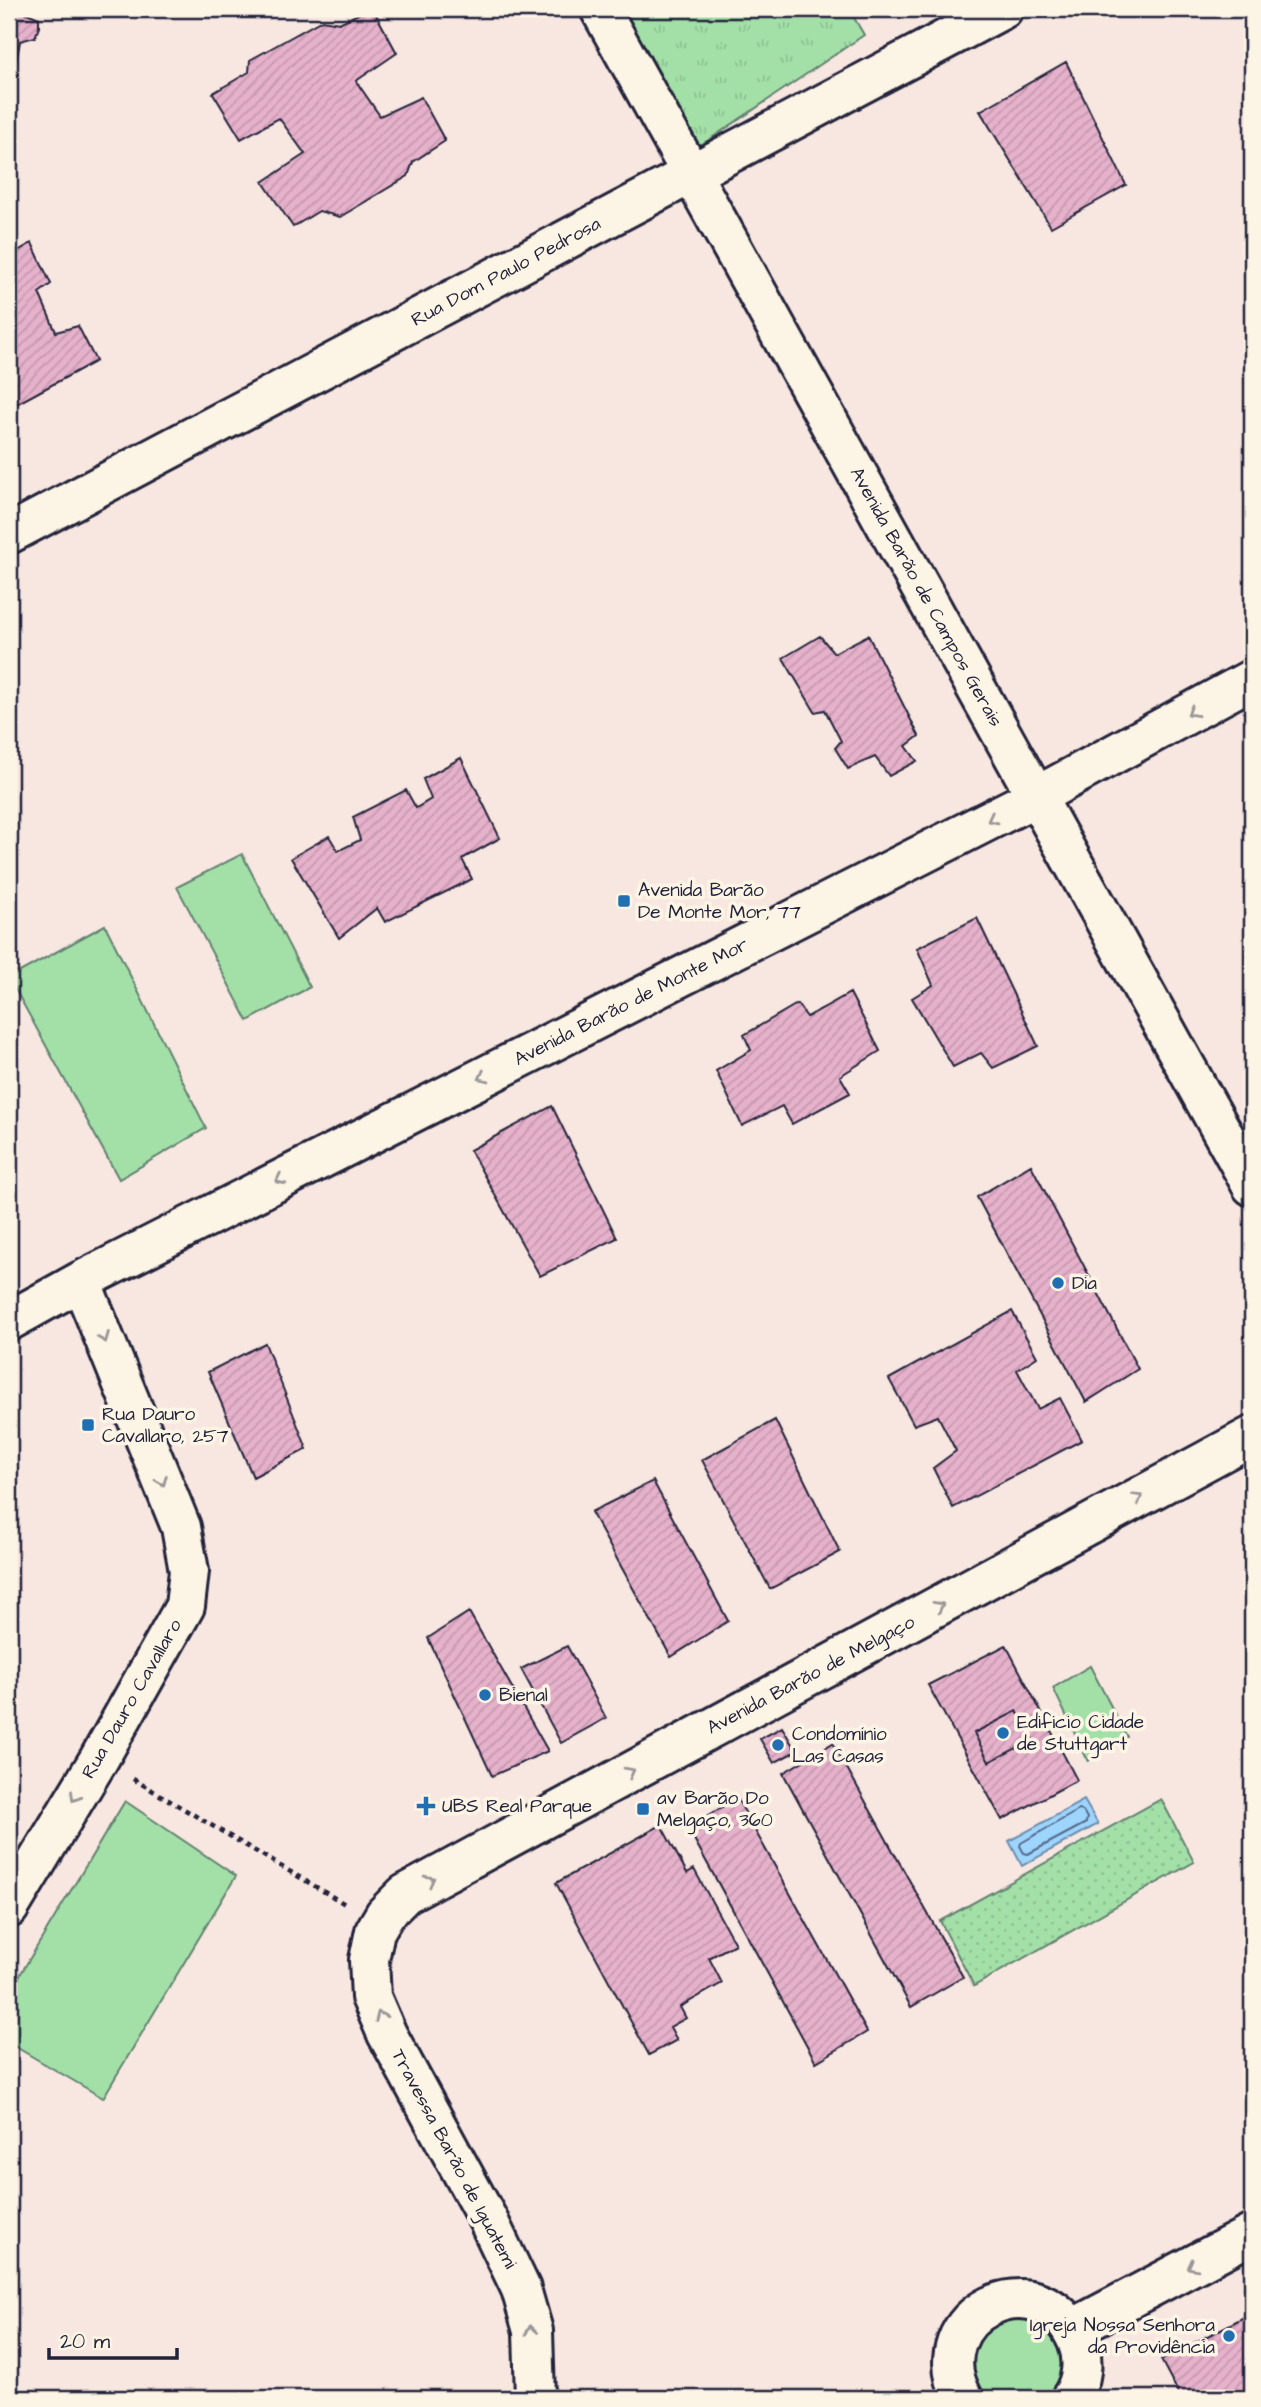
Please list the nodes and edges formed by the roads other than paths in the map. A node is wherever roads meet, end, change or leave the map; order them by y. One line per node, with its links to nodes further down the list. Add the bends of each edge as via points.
1 (600, 9): 3 (street, Avenida Barão de Campos Gerais)
2 (1003, 9): 3 (street, Rua Dom Paulo Pedrosa)
3 (691, 175): 4 (street, Rua Dom Paulo Pedrosa); 6 (street, Avenida Barão de Campos Gerais)
4 (9, 534)
5 (1252, 679): 6 (street, Avenida Barão de Monte Mor, one-way to 6)
6 (1037, 796): 7 (street, Avenida Barão de Campos Gerais); 8 (street, Avenida Barão de Monte Mor, one-way to 8)
7 (1252, 1186)
8 (81, 1281): 9 (street, Avenida Barão de Monte Mor); 11 (street, Rua Dauro Cavallaro, one-way to 11, via 181,1527 189,1571 185,1606)
9 (9, 1321)
10 (1252, 1436): 12 (street, Avenida Barão de Melgaço, one-way to 10, via 405,1894)
11 (9, 1908)
12 (379, 1924): 15 (street, Travessa Barão de Iguatemi, one-way to 12, via 533,2331 522,2289 371,1997 369,1960)
13 (1252, 2234): 14 (street, one-way to 14)
14 (1072, 2329): 16 (street, via 1058,2312 1038,2302 1016,2298 994,2303 960,2332 953,2353 954,2376); 17 (street, via 1081,2351 1081,2374)
15 (535, 2398)
16 (962, 2398)
17 (1071, 2398)

